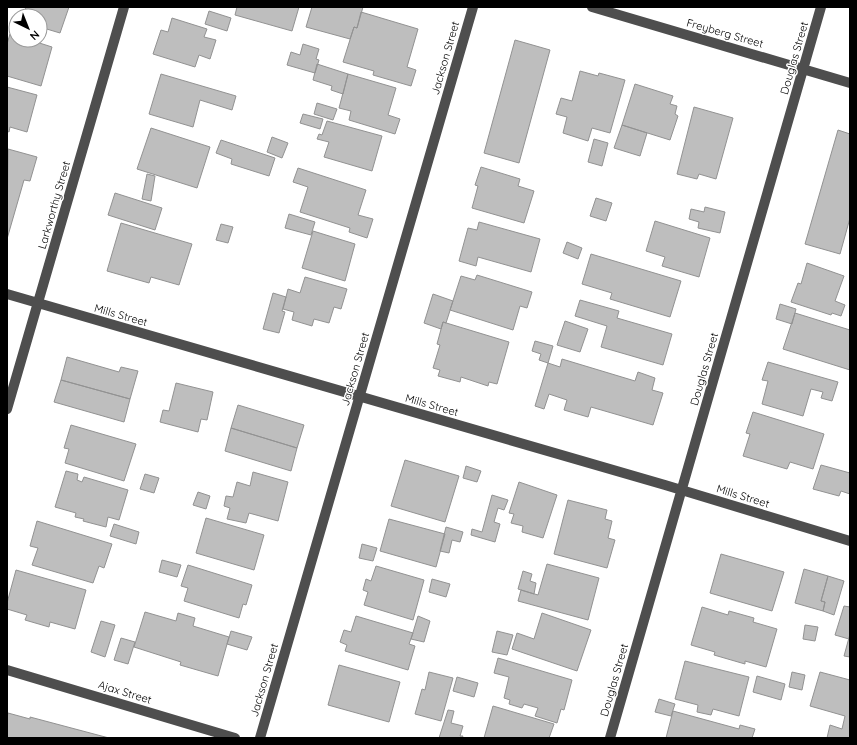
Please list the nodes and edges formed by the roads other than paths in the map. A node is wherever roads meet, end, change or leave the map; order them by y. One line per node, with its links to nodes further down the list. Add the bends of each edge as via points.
1 (124, 7): 8 (street, Larkworthy Street)
2 (473, 7): 9 (street, Jackson Street)
3 (592, 7): 5 (street, Freyberg Street)
4 (822, 7): 5 (street, Douglas Street)
5 (803, 68): 6 (street, Freyberg Street); 11 (street, Douglas Street)
6 (850, 82)
7 (7, 294): 8 (street, Mills Street)
8 (38, 303): 9 (street, Mills Street); 10 (street, Larkworthy Street)
9 (360, 397): 11 (street, Mills Street); 15 (street, Jackson Street)
10 (7, 409)
11 (682, 490): 12 (street, Mills Street); 16 (street, Douglas Street)
12 (850, 541)
13 (7, 670): 14 (street, Ajax Street)
14 (235, 738)
15 (260, 738)
16 (610, 738)

